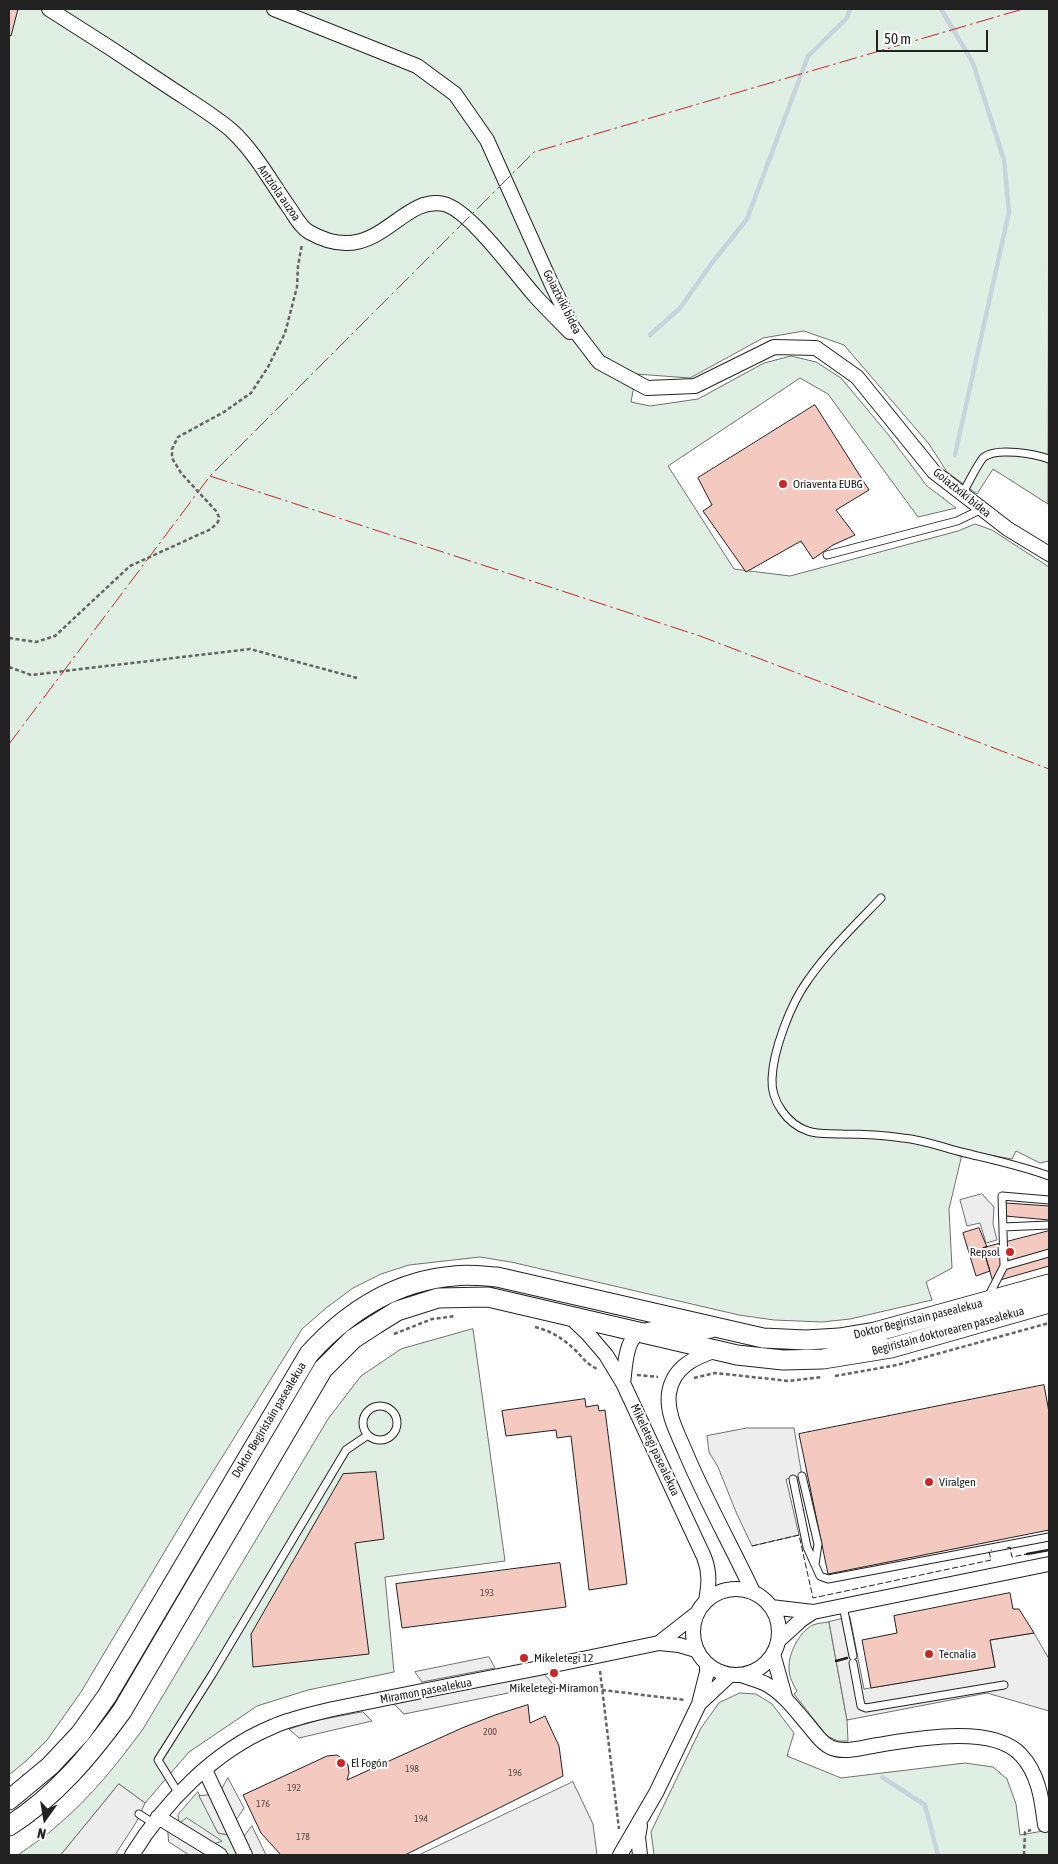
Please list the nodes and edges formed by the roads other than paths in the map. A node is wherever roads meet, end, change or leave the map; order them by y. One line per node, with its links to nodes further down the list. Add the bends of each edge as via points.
1 (49, 9): 3 (street, Antziola auzoa, via 231,130 306,231 340,243 359,242 430,203 445,204 461,213)
2 (274, 9): 3 (street, Goiaztxiki bidea, via 417,66 455,94 487,140 573,328)
3 (599, 362): 5 (street, Goiaztxiki bidea, via 647,388 695,386 774,347 816,348 857,377 934,472)
4 (1049, 459): 5 (lane, via 998,452 984,457)
5 (962, 494): 6 (street, Goiaztxiki bidea)
6 (982, 509): 7 (street, Goiaztxiki bidea); 8 (lane, via 957,521)
7 (1049, 554)
8 (827, 555)
9 (881, 898): 10 (lane, via 842,937 795,1002 774,1062 774,1095 781,1110 809,1132 929,1142)
10 (1049, 1176)
11 (1049, 1200): 13 (lane, via 1002,1196)
12 (1049, 1225): 13 (lane)
13 (1003, 1227): 15 (lane)
14 (1049, 1253): 15 (lane)
15 (1004, 1266): 17 (lane)
16 (1049, 1284): 17 (main road, Doktor Begiristain pasealekua)
17 (986, 1302): 20 (main road, Doktor Begiristain pasealekua, via 875,1332 839,1338 763,1338)
18 (1049, 1303): 22 (main road, Begiristain doktorearen pasealekua, via 891,1348 823,1360 783,1360)
19 (568, 1315): 21 (main road, Doktor Begiristain pasealekua); 23 (street, Mikeletegi pasealekua); 51 (main road, Doktor Begiristain pasealekua, via 488,1297 438,1298 397,1311 353,1339 323,1369 122,1711 95,1749 64,1781)
20 (726, 1330): 21 (street, Doktor Begiristain pasealekua, via 700,1332 667,1328); 46 (main road, Doktor Begiristain pasealekua, via 497,1277 455,1276 415,1283 382,1296 361,1309 324,1338 297,1372 107,1696 80,1734 50,1766)
21 (640, 1332): 22 (main road, Begiristain doktorearen pasealekua); 23 (street, via 632,1341)
22 (717, 1350): 30 (street, via 687,1363 678,1372 668,1394 669,1406 692,1468)
23 (626, 1378): 31 (street, Mikeletegi pasealekua, via 708,1568)
24 (368, 1435): 24 (lane, via 384,1440 394,1434 398,1423 394,1412 384,1406 369,1410 364,1420); 45 (lane, via 346,1450 158,1760)
25 (802, 1476): 28 (lane, via 818,1544)
26 (792, 1479): 28 (lane, via 807,1547)
27 (1049, 1536): 28 (lane, via 828,1579 820,1576)
28 (815, 1564)
29 (1049, 1564): 32 (street)
30 (753, 1592): 31 (street, via 728,1590); 33 (street)
31 (706, 1600): 35 (street)
32 (843, 1606): 34 (street); 41 (lane, via 862,1706 866,1708)
33 (771, 1607): 34 (street); 37 (street, via 779,1629)
34 (813, 1612): 37 (street)
35 (696, 1614): 36 (street, Miramon pasealekua); 38 (street, via 692,1638)
36 (659, 1643): 38 (street, Miramon pasealekua); 44 (street, Miramon pasealekua, via 294,1718 239,1744)
37 (776, 1647): 40 (street, via 765,1664 754,1671); 42 (street)
38 (696, 1650): 39 (street)
39 (707, 1664): 40 (street, via 718,1672); 43 (street)
40 (735, 1675): 42 (street, via 765,1683); 43 (street)
41 (1004, 1685)
42 (784, 1698): 50 (street, via 821,1740 830,1747 843,1750 917,1739 957,1737 986,1738 1007,1745 1021,1754 1032,1771 1042,1795)
43 (695, 1702): 49 (street)
44 (205, 1770): 45 (street, Miramon pasealekua); 55 (street)
45 (179, 1794): 48 (street, Miramon pasealekua)
46 (9, 1800)
47 (139, 1814): 48 (lane)
48 (156, 1820): 53 (street, Miramon pasealekua); 54 (street)
49 (641, 1820): 52 (street); 56 (street, via 638,1837)
50 (1045, 1825)
51 (9, 1826)
52 (621, 1854)
53 (132, 1855)
54 (220, 1855)
55 (245, 1855)
56 (640, 1855)

